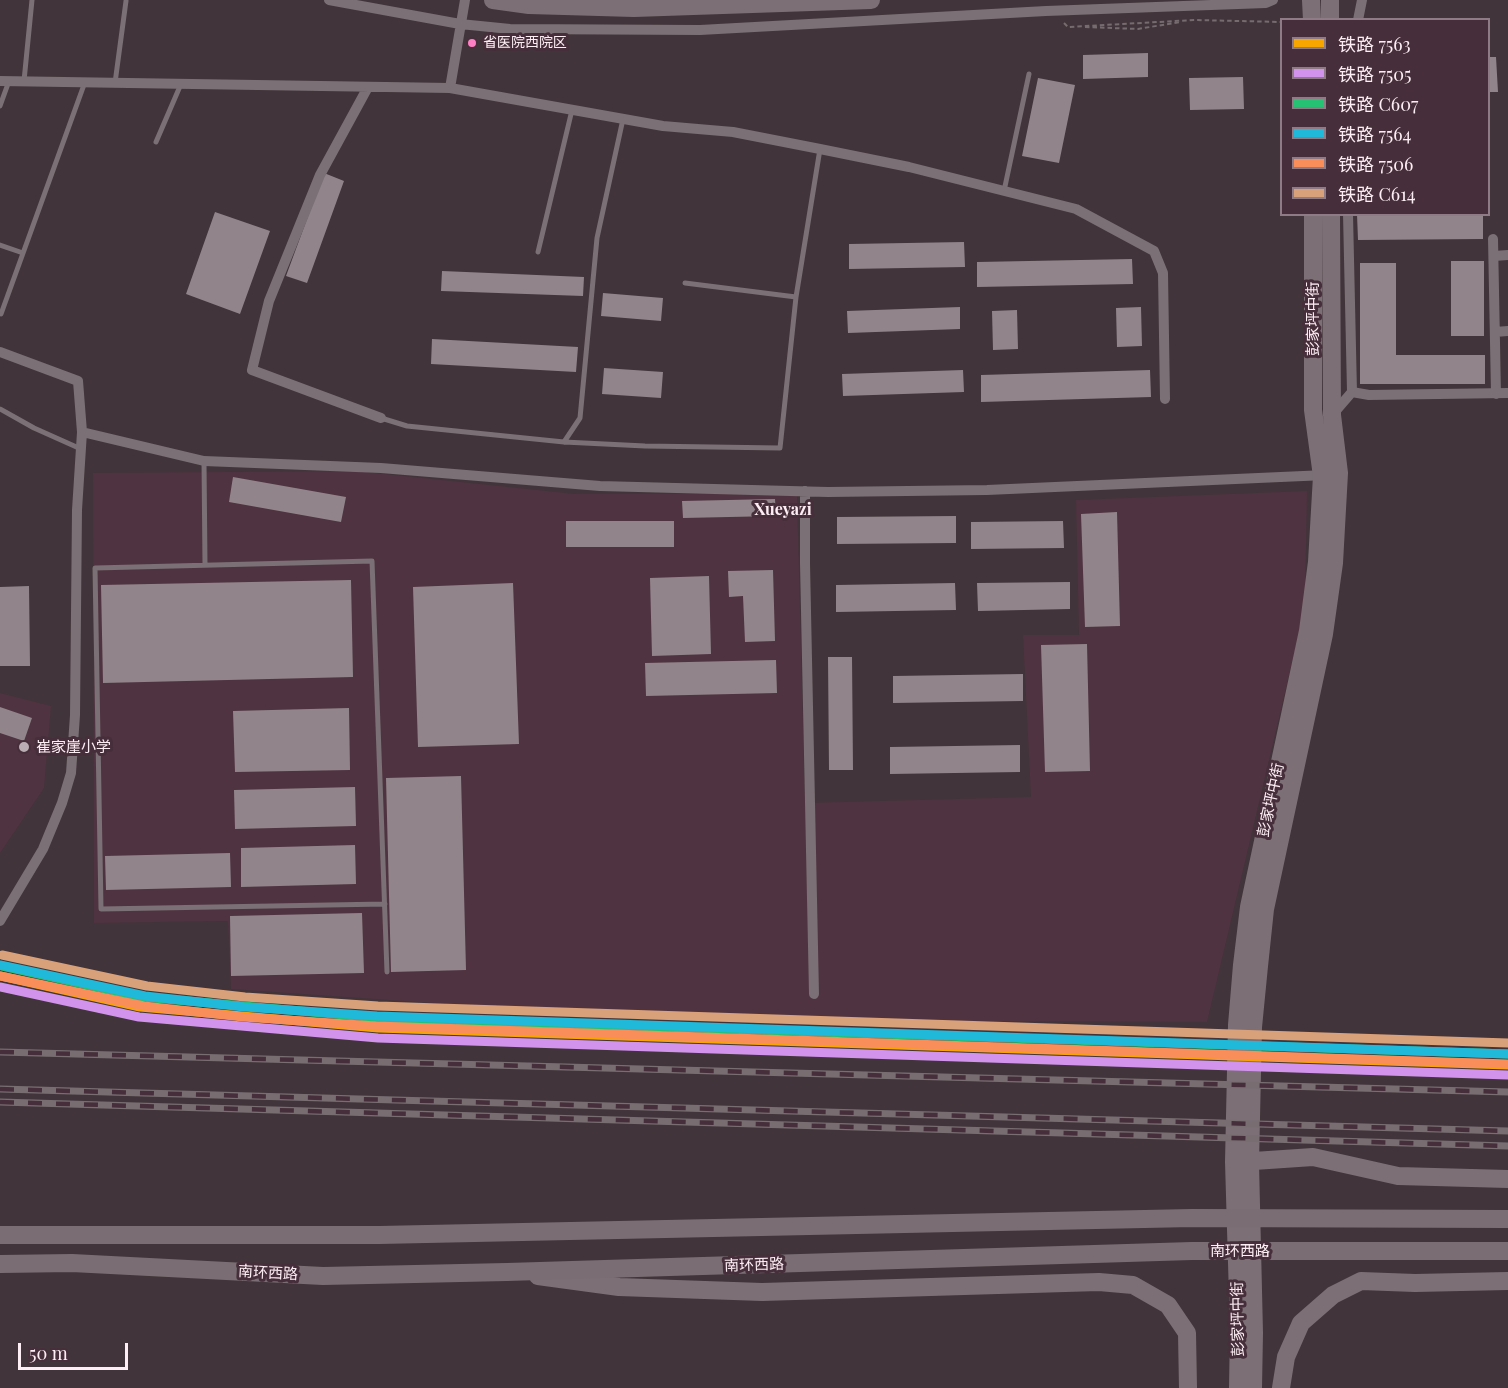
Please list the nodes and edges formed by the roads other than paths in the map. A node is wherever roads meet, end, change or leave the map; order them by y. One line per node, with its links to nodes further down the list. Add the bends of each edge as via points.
1 (32, 0): 17 (lane)
2 (329, 0): 14 (street)
3 (465, 0): 14 (street)
4 (493, 0): 5 (main road, via 634,8)
5 (871, 0)
6 (1273, 0): 14 (street, via 700,30 510,29)
7 (1311, 0): 11 (main road)
8 (1330, 0): 12 (main road)
9 (1362, 0): 13 (street)
10 (126, 1): 19 (lane)
11 (1312, 18)
12 (1330, 18)
13 (1358, 18)
14 (460, 24): 22 (street)
15 (1029, 74): 28 (lane)
16 (4, 81): 17 (street); 23 (lane)
17 (24, 81): 18 (street)
18 (85, 82): 19 (street); 35 (lane)
19 (115, 83): 20 (street)
20 (180, 84): 21 (street); 26 (lane)
21 (368, 87): 22 (street); 50 (street, via 316,185 268,301 252,370)
22 (450, 88): 24 (street)
23 (0, 106)
24 (572, 110): 25 (street); 34 (lane)
25 (623, 118): 27 (street, via 733,132); 52 (lane, via 597,238 580,418)
26 (156, 142)
27 (820, 149): 28 (street); 39 (lane)
28 (1004, 191): 47 (street, via 1076,209 1154,251 1163,273)
29 (1312, 216): 55 (main road, 彭家坪中街, via 1313,410)
30 (1331, 216): 49 (main road, 彭家坪中街)
31 (1348, 216): 44 (street)
32 (1493, 239): 36 (street)
33 (0, 245): 35 (lane)
34 (538, 252)
35 (23, 253): 40 (lane)
36 (1494, 255): 37 (street); 42 (street)
37 (1508, 255)
38 (685, 283): 39 (lane)
39 (796, 297): 52 (lane, via 780,448)
40 (1, 314)
41 (1508, 331): 42 (street)
42 (1495, 332): 46 (street)
43 (0, 352): 51 (street, via 78,381)
44 (1352, 392): 46 (street); 49 (street)
45 (1508, 393): 46 (street)
46 (1496, 394)
47 (1165, 399)
48 (0, 409): 53 (lane)
49 (1332, 415): 55 (main road, 彭家坪中街)
50 (381, 418): 52 (lane, via 407,426)
51 (82, 432): 53 (street); 54 (street)
52 (564, 442)
53 (81, 449): 59 (street, via 72,773 43,849)
54 (204, 461): 56 (street, via 381,468 600,486); 57 (lane)
55 (1330, 475): 56 (street, via 987,490); 62 (main road, 彭家坪中街, via 1330,599 1265,909)
56 (805, 491): 61 (street)
57 (205, 565): 58 (lane, via 372,561); 58 (lane, via 95,568 101,909)
58 (385, 904): 60 (lane)
59 (0, 921)
60 (387, 972)
61 (814, 994)
62 (1242, 1162): 63 (main road, via 1313,1157 1398,1176); 71 (main road, 彭家坪中街); 72 (main road, 彭家坪中街, via 1254,1333)
63 (1508, 1179)
64 (1508, 1219): 65 (highway, via 1192,1218 379,1235)
65 (0, 1235)
66 (1508, 1251): 68 (highway, 南环西路, via 1192,1251)
67 (0, 1264): 68 (highway, 南环西路, via 72,1263 323,1276)
68 (507, 1272): 70 (main road, via 619,1287 762,1292 1099,1282 1133,1285 1168,1305 1187,1333)
69 (1508, 1281): 73 (main road, via 1361,1281 1333,1294 1301,1323 1286,1357)
70 (1188, 1388)
71 (1238, 1388)
72 (1253, 1388)
73 (1281, 1388)

